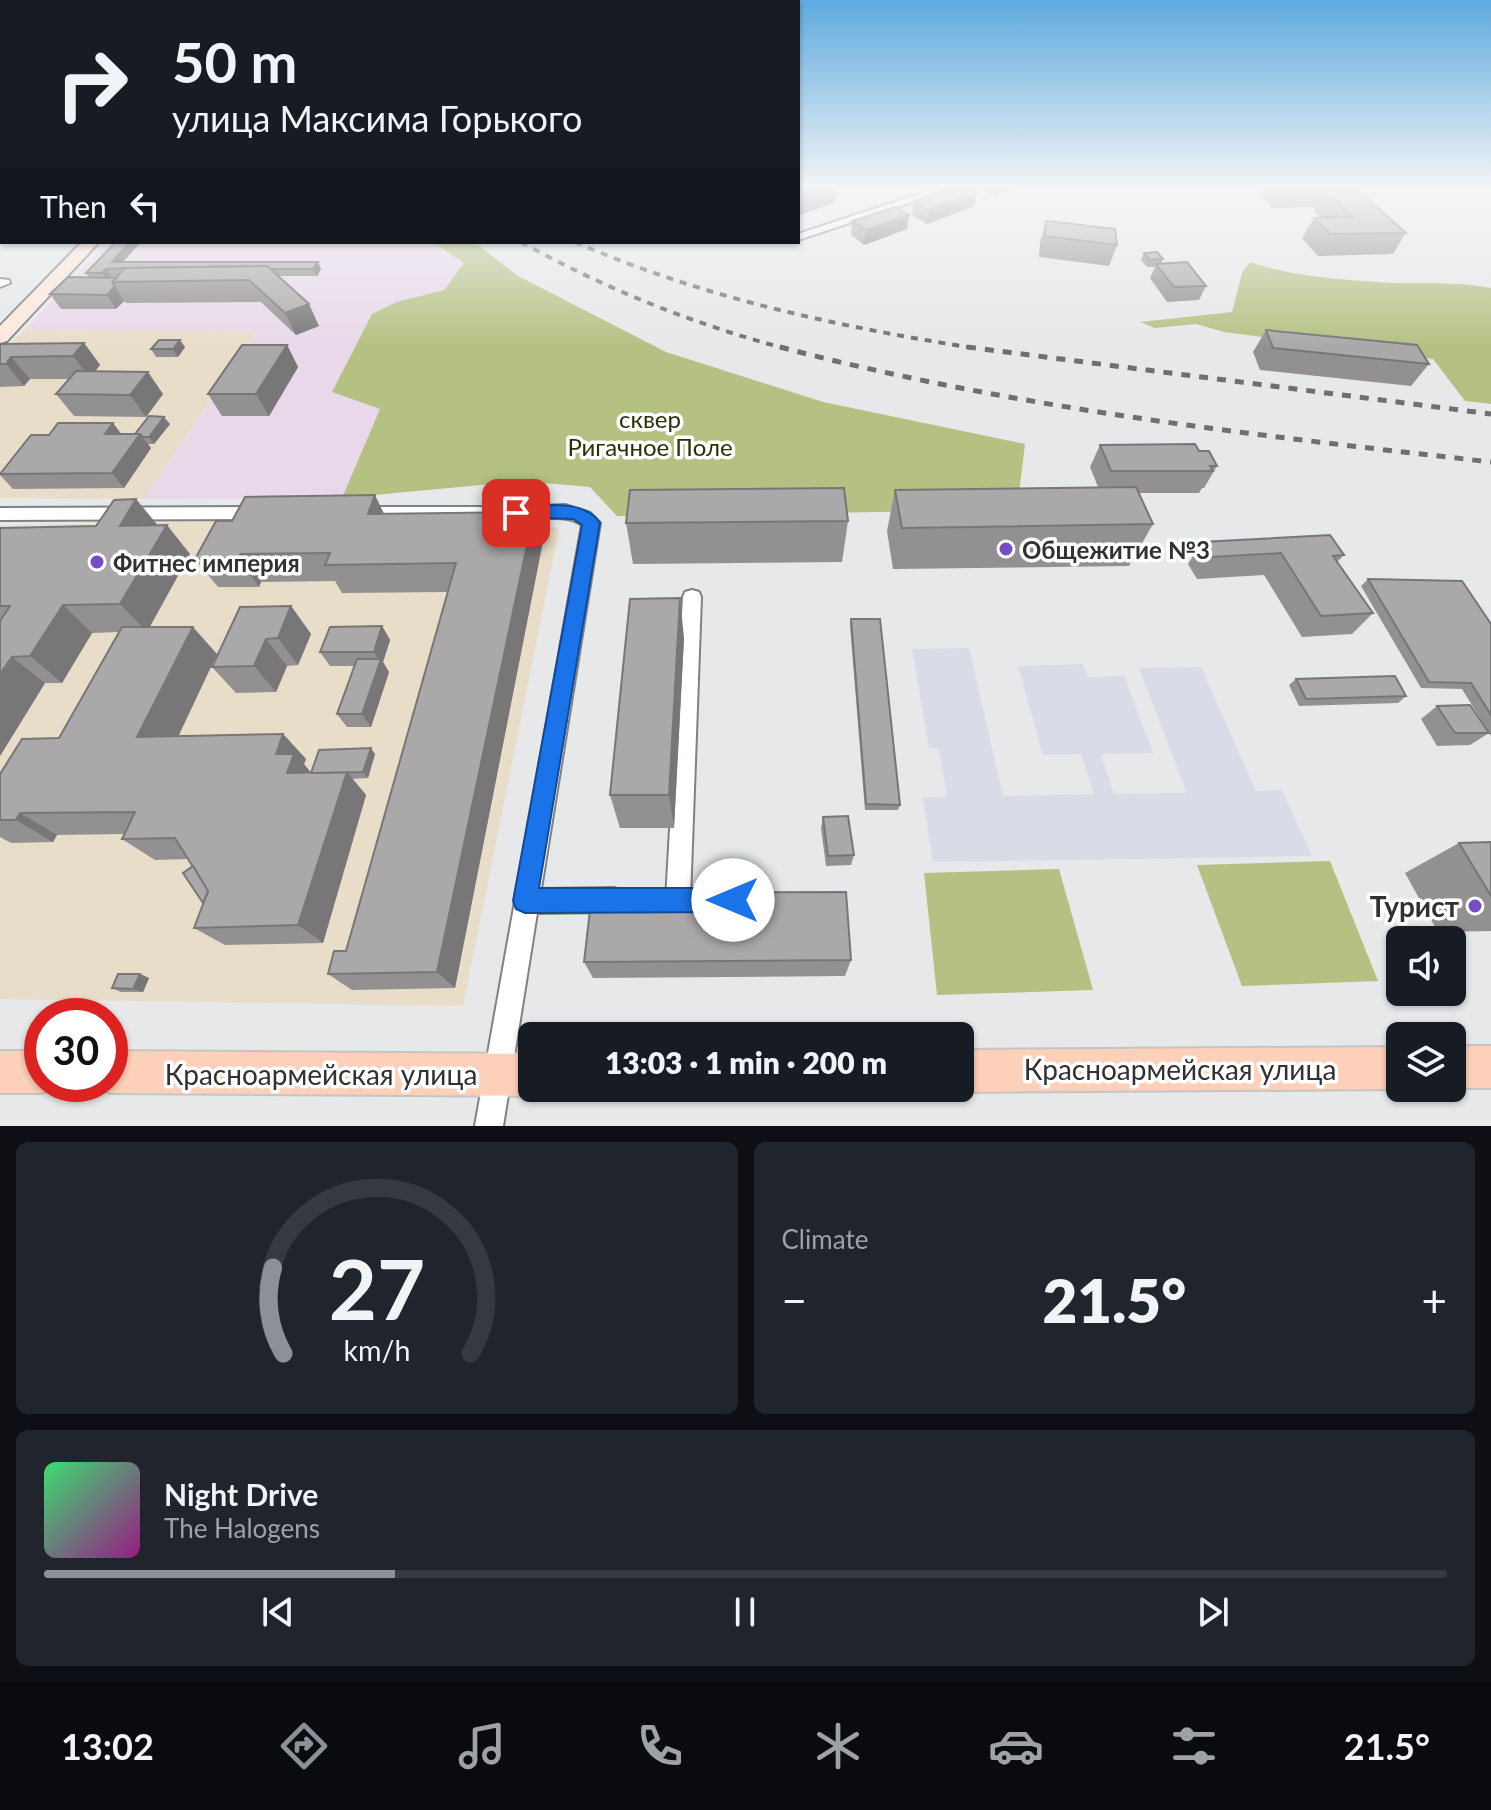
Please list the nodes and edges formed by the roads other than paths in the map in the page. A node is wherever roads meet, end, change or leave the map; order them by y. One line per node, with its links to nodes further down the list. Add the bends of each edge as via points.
1 (89, 244): 2 (main road)
2 (0, 337)
3 (279, 513): 5 (street)
4 (339, 513): 9 (street, via 573,512 591,523)
5 (0, 514)
6 (692, 597): 7 (street)
7 (678, 900): 8 (street); 9 (street)
8 (708, 900)
9 (525, 901): 17 (street)
10 (1466, 1067): 11 (main road)
11 (1491, 1067)
12 (1386, 1068): 13 (main road, Красноармейская улица)
13 (974, 1071)
14 (0, 1072): 15 (main road)
15 (24, 1072)
16 (128, 1072): 17 (main road, Красноармейская улица)
17 (514, 1075): 18 (street)
18 (489, 1126)

